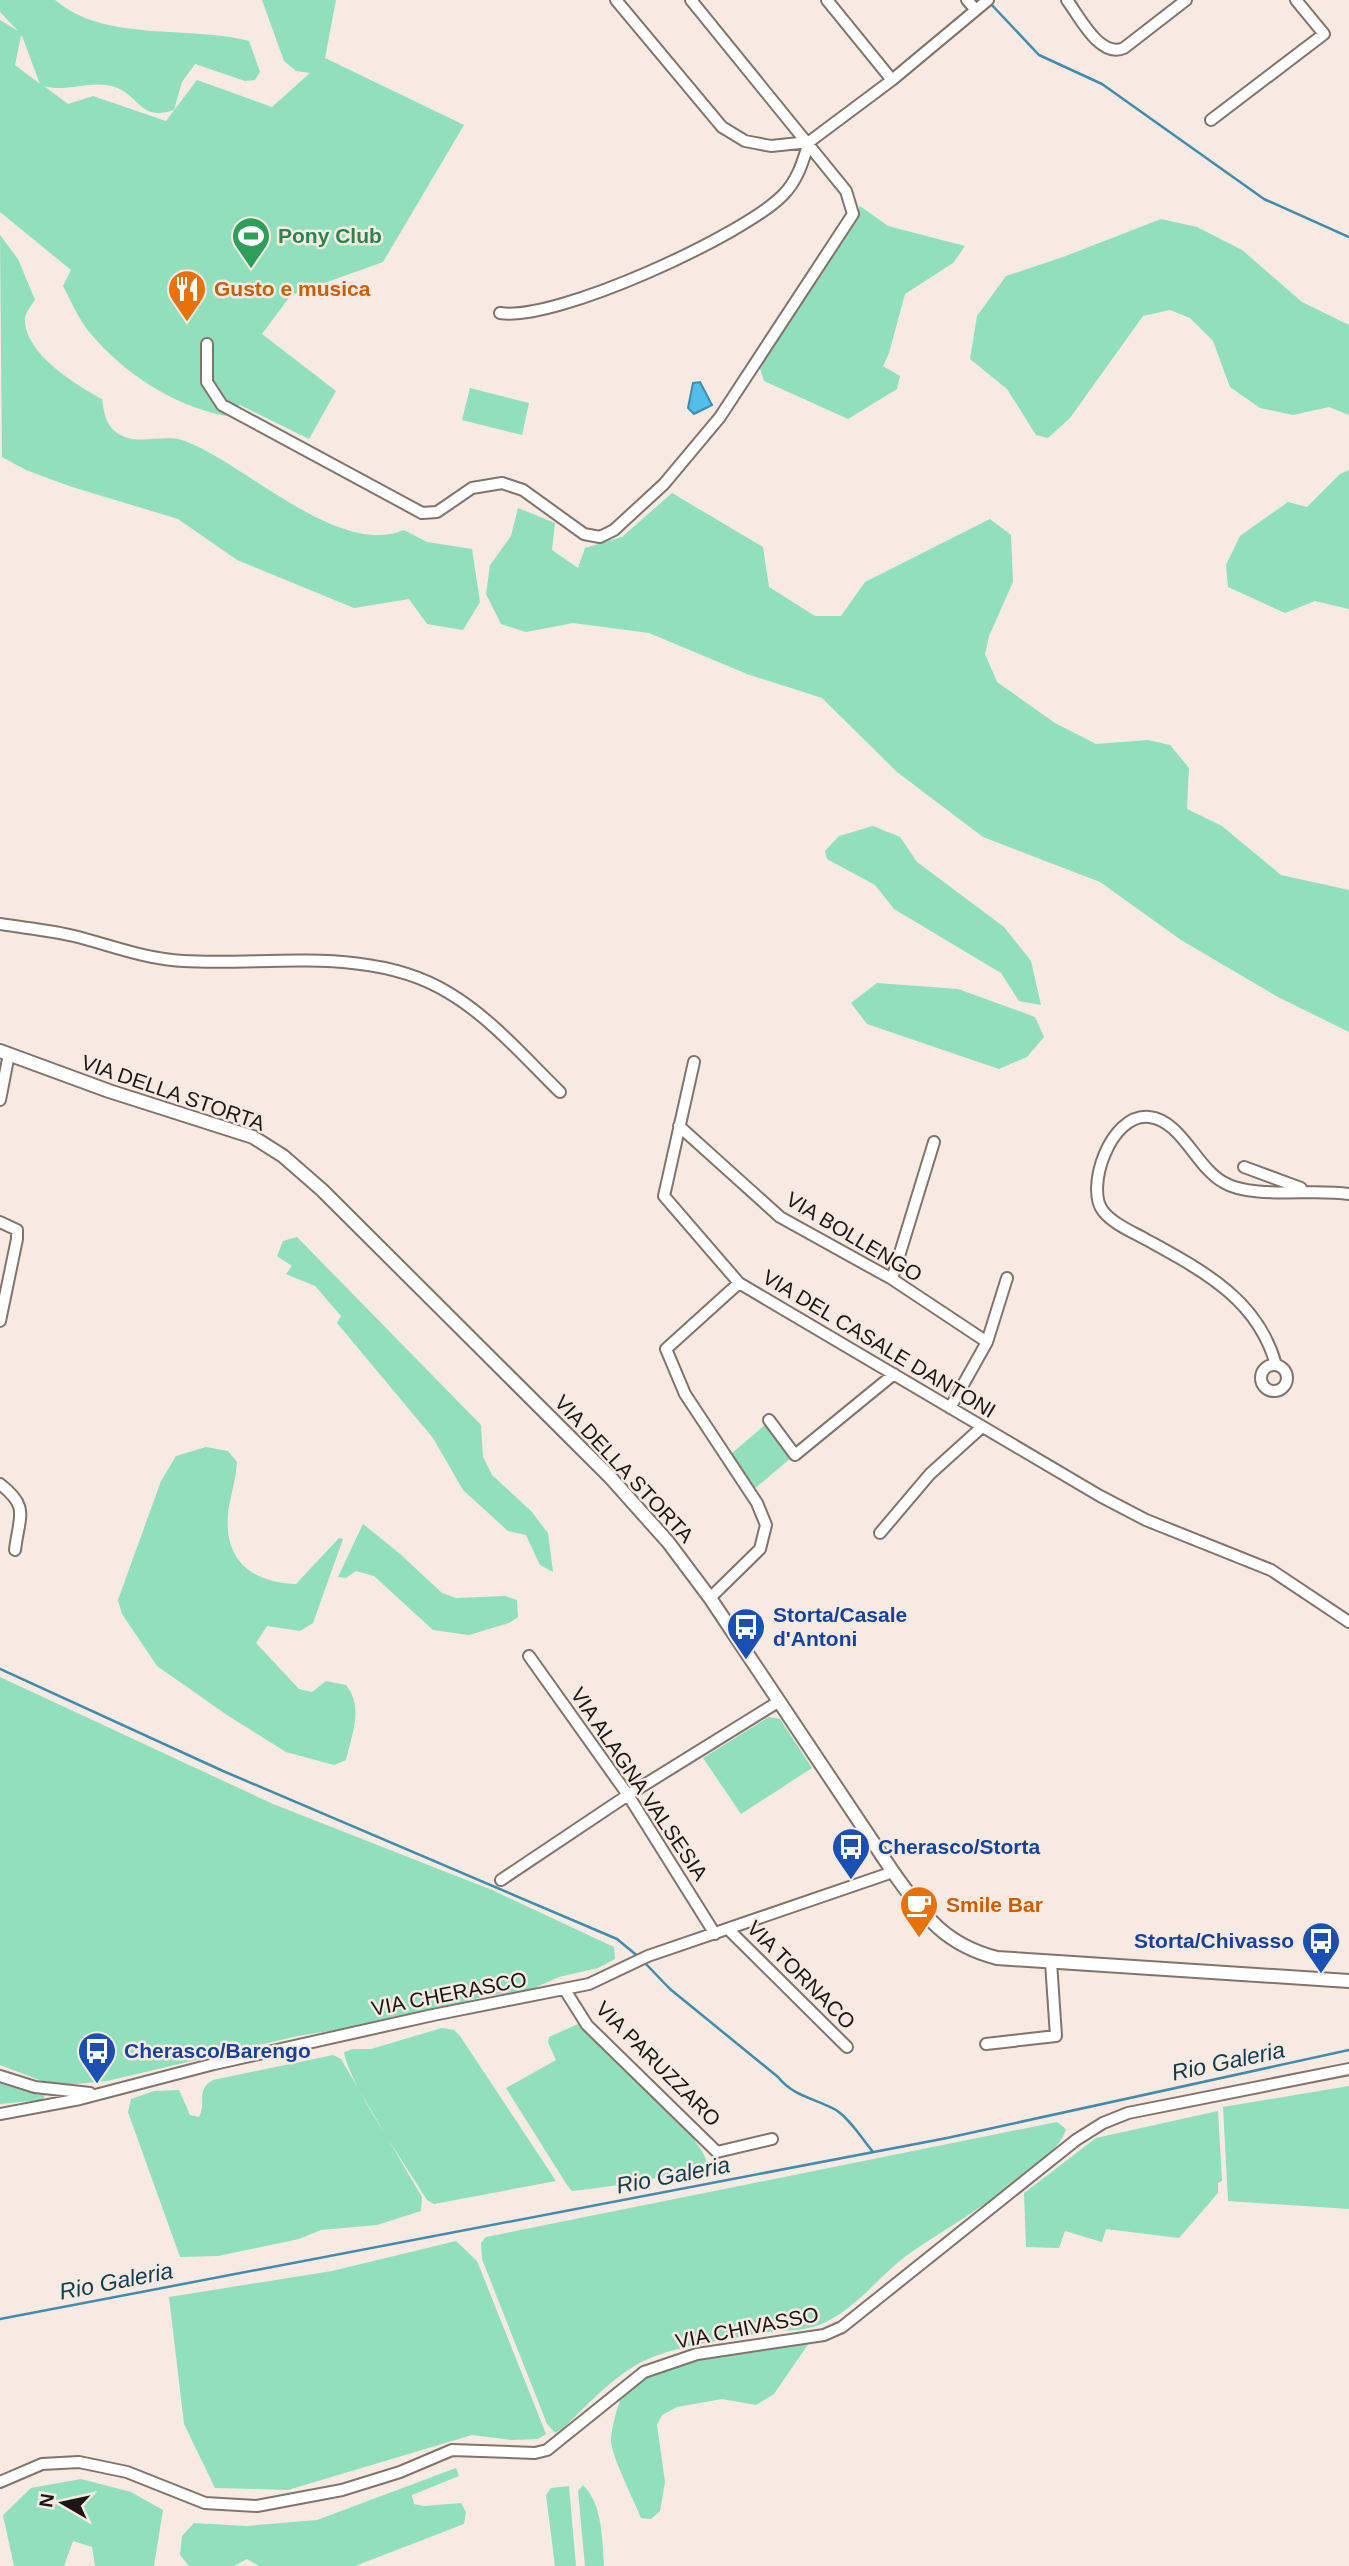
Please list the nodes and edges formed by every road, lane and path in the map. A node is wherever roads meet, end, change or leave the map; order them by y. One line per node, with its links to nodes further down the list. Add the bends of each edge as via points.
1 (616, 0): 11 (street, via 706,111 729,132 762,145)
2 (691, 0): 11 (street)
3 (827, 0): 9 (street)
4 (967, 0): 8 (street)
5 (1067, 0): 6 (street, via 1102,46 1114,51)
6 (1186, 0)
7 (1296, 0): 10 (street, via 1324,34)
8 (982, 5): 9 (street)
9 (892, 80): 11 (street)
10 (1211, 120)
11 (809, 142): 12 (street, via 799,173 784,194 715,239 581,300 529,314); 13 (street, via 848,194 851,219 727,408 652,496 617,528 595,537 579,532 519,488 502,483 468,489 430,515 419,512 222,405 207,382)
12 (500, 313)
13 (207, 345)
14 (0, 924): 17 (street, via 181,961 347,963 412,974 474,1009)
15 (4, 1053): 18 (street); 38 (main road, VIA DELLA STORTA, via 253,1137 284,1156 610,1477)
16 (694, 1062): 19 (street)
17 (560, 1092)
18 (0, 1100)
19 (679, 1126): 26 (street, VIA BOLLENGO, via 780,1217); 27 (street, via 664,1196)
20 (934, 1142): 26 (street)
21 (1244, 1167): 22 (street)
22 (1307, 1190): 23 (street); 30 (street, via 1250,1190 1224,1183 1167,1124 1145,1116 1129,1120 1114,1134 1097,1186 1099,1205 1109,1217 1202,1271 1239,1299 1259,1325)
23 (1349, 1194)
24 (0, 1222): 28 (street, via 17,1230 17,1239)
25 (1007, 1278): 29 (street)
26 (892, 1279): 29 (street, VIA BOLLENGO)
27 (739, 1283): 31 (street, VIA DEL CASALE DANTONI); 38 (street, VIA DEL CASALE DANTONI, via 666,1349 685,1394 757,1503 766,1525 760,1549)
28 (0, 1321)
29 (987, 1342): 32 (street)
30 (1276, 1365)
31 (894, 1374): 32 (street, VIA DEL CASALE DANTONI); 33 (street, via 794,1455)
32 (950, 1408): 34 (street, VIA DEL CASALE DANTONI)
33 (769, 1420)
34 (982, 1427): 36 (street, via 930,1474); 39 (street, VIA DEL CASALE DANTONI, via 1124,1509 1272,1570)
35 (0, 1484): 37 (street, via 21,1505)
36 (880, 1533)
37 (15, 1550)
38 (710, 1598): 41 (main road, VIA DELLA STORTA)
39 (1349, 1622)
40 (530, 1656): 42 (street, VIA ALAGNA VALSESIA)
41 (778, 1702): 42 (street); 43 (main road, VIA DELLA STORTA)
42 (628, 1795): 44 (street); 46 (street, VIA ALAGNA VALSESIA)
43 (893, 1872): 45 (street, VIA CHERASCO); 47 (main road, VIA DELLA STORTA, via 933,1926 960,1945 997,1958)
44 (501, 1880)
45 (729, 1930): 46 (street, VIA CHERASCO); 51 (street, VIA TORNACO)
46 (715, 1934): 49 (street, VIA CHERASCO)
47 (1051, 1962): 48 (main road, VIA DELLA STORTA); 50 (street, via 1056,2036)
48 (1349, 1981)
49 (565, 1990): 54 (street, VIA CHERASCO, via 433,2015); 56 (street, VIA PARUZZARO, via 587,2025 717,2152)
50 (986, 2044)
51 (847, 2047)
52 (1349, 2069): 57 (street, VIA CHIVASSO, via 1128,2113 1103,2123 842,2326 824,2335 697,2354 644,2372 547,2450 535,2454 452,2450 342,2490 257,2506 205,2503 127,2472 79,2462 42,2465)
53 (0, 2076): 54 (street, via 35,2087)
54 (100, 2094): 55 (street, VIA CHERASCO)
55 (0, 2114)
56 (772, 2139)
57 (0, 2482)

